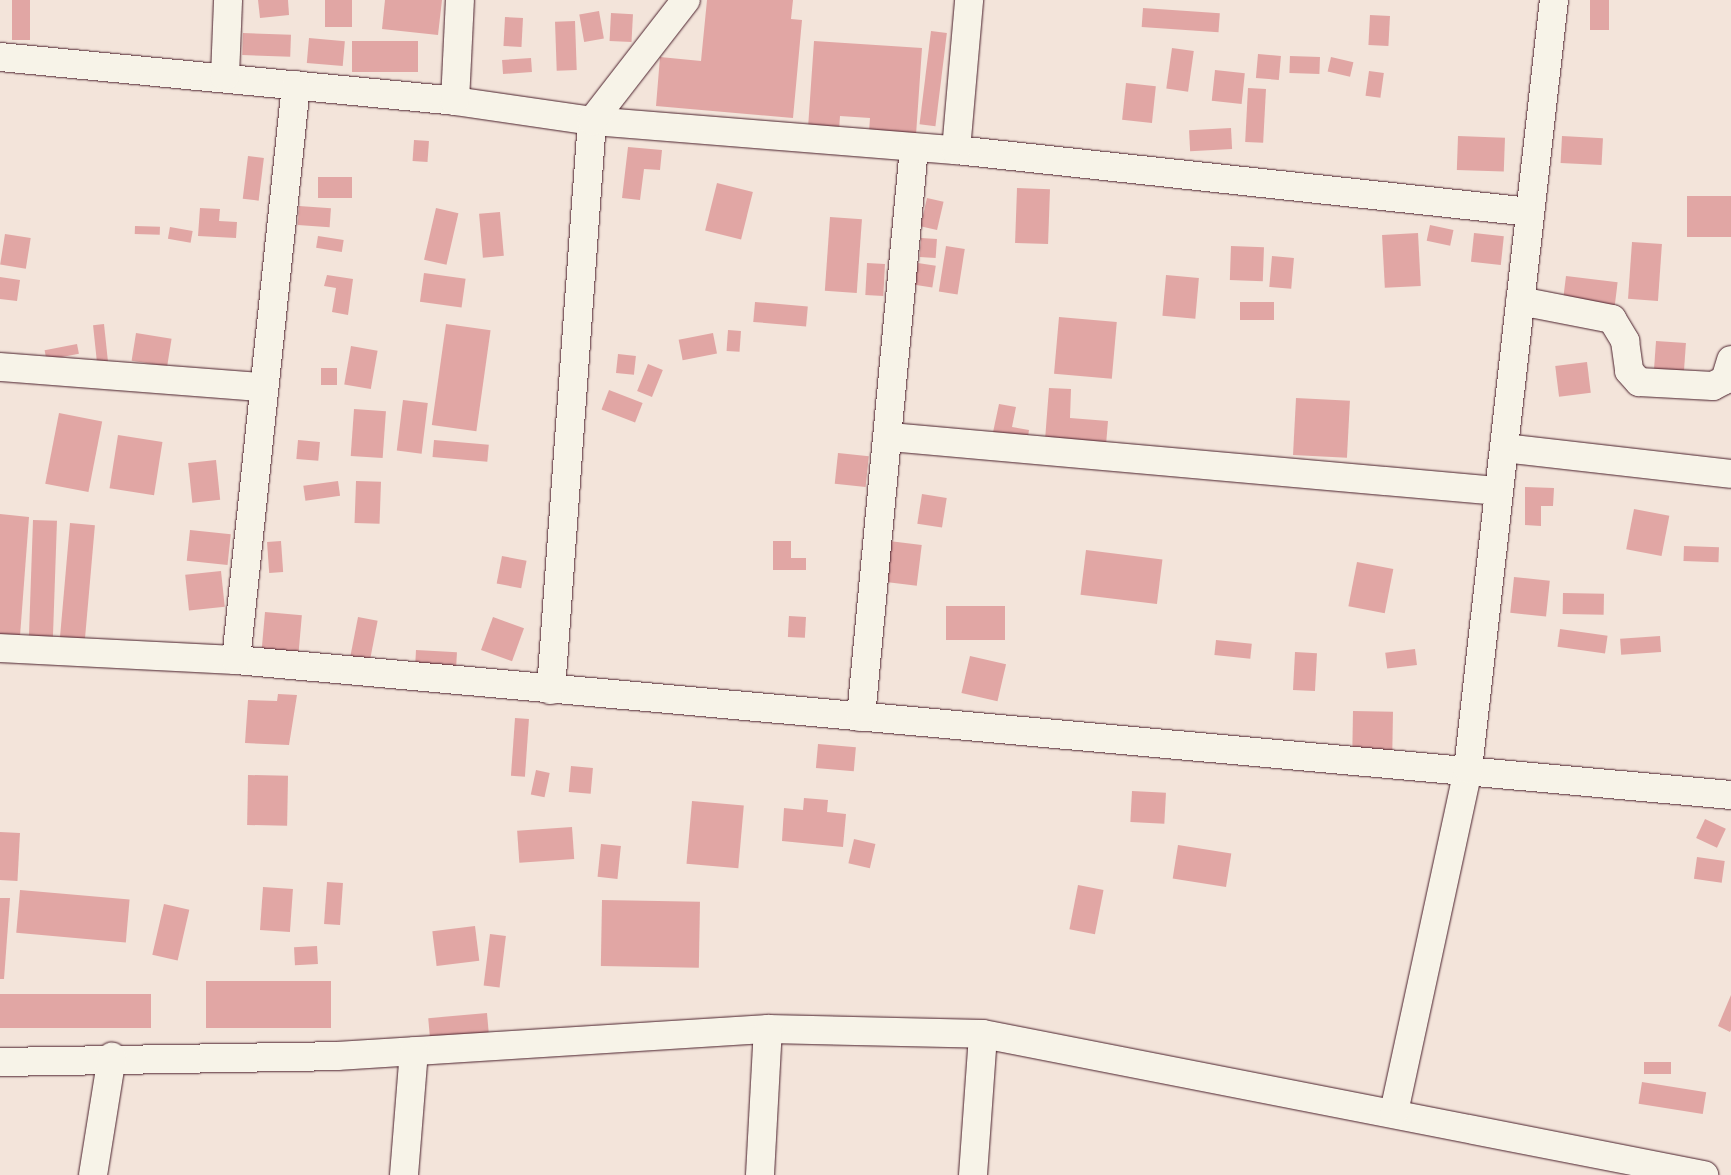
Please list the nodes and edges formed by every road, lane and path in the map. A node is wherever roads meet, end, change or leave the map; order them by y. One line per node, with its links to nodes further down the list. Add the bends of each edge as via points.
1 (228, 0): 7 (street)
2 (460, 0): 9 (street)
3 (686, 0): 10 (street)
4 (969, 0): 12 (street)
5 (1554, 0): 13 (street)
6 (0, 57): 7 (street)
7 (225, 76): 8 (street)
8 (296, 85): 9 (street); 17 (street)
9 (454, 101): 10 (street)
10 (592, 121): 11 (street); 24 (street)
11 (914, 148): 12 (street); 18 (street)
12 (956, 150): 13 (street)
13 (1530, 212): 14 (street)
14 (1520, 301): 15 (street, via 1612,319 1625,341 1628,371 1639,382 1714,386 1725,380); 19 (street)
15 (1731, 360)
16 (0, 367): 17 (street)
17 (262, 387): 23 (street)
18 (890, 437): 21 (street); 25 (street)
19 (1504, 448): 20 (street); 21 (street)
20 (1731, 474)
21 (1497, 491): 26 (street)
22 (0, 648): 23 (street)
23 (236, 660): 24 (street)
24 (551, 690): 25 (street)
25 (861, 716): 26 (street)
26 (1468, 769): 27 (street); 33 (street)
27 (1731, 795)
28 (768, 1029): 29 (street); 30 (street); 36 (street)
29 (983, 1034): 33 (street); 37 (street)
30 (414, 1051): 31 (street); 35 (street)
31 (112, 1057): 32 (street); 34 (street)
32 (0, 1062)
33 (1394, 1112): 38 (street)
34 (93, 1175)
35 (404, 1175)
36 (760, 1175)
37 (973, 1175)
38 (1704, 1175)

